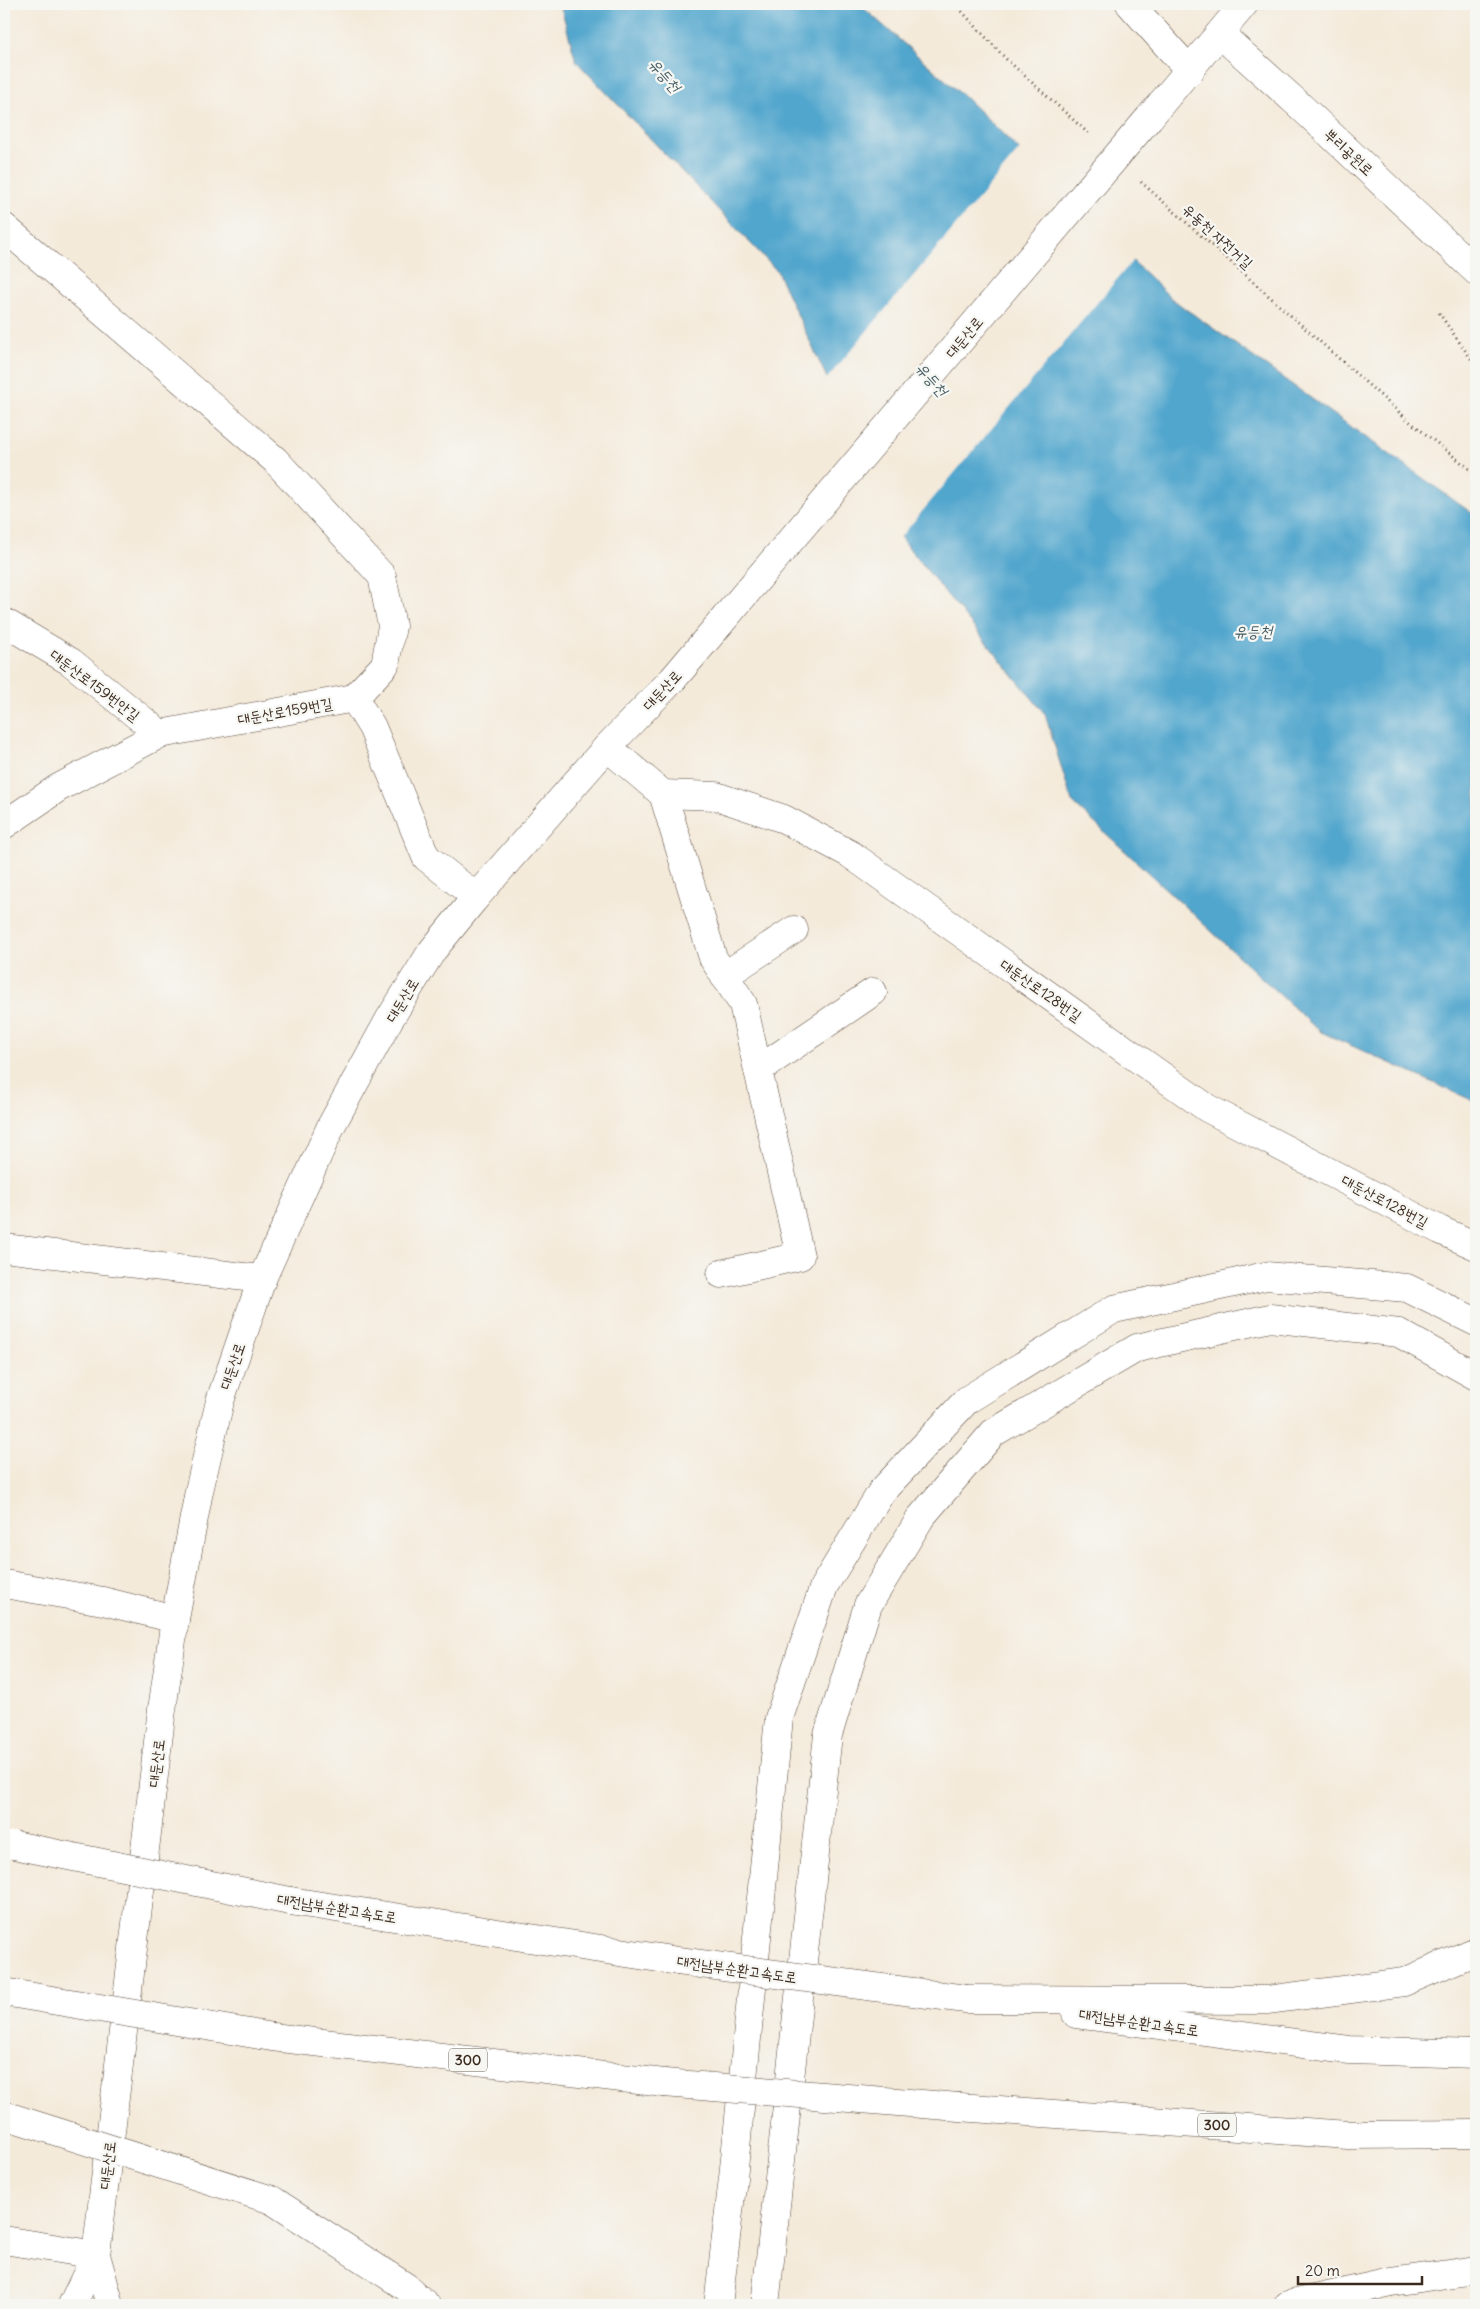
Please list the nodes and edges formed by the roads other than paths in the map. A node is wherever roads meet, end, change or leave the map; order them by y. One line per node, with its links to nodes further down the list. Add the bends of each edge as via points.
1 (1130, 4): 4 (main road)
2 (1244, 4): 3 (main road, 대둔산로)
3 (1220, 34): 4 (main road, 대둔산로); 6 (main road, 뿌리공원로)
4 (1190, 71): 10 (main road, 대둔산로, bridge, via 673,680)
5 (4, 227): 8 (main road, via 275,460 382,576 392,626 385,665)
6 (1476, 271)
7 (4, 622): 9 (main road, 대둔산로159번안길, via 71,662)
8 (354, 698): 9 (main road, 대둔산로159번길); 13 (main road, 대둔산로159번길, via 372,727 426,857)
9 (160, 734): 12 (main road, 대둔산로159번길, via 58,788)
10 (607, 747): 11 (main road); 13 (main road, 대둔산로)
11 (663, 794): 15 (main road, via 713,958); 18 (main road, 대둔산로128번길, via 716,796 784,818 850,854 1206,1108)
12 (4, 825)
13 (476, 897): 21 (main road, 대둔산로, via 432,951 389,1020 332,1126)
14 (794, 930): 15 (main road)
15 (724, 976): 17 (main road, via 743,1004)
16 (873, 992): 17 (main road)
17 (758, 1070): 20 (main road, via 800,1256)
18 (1476, 1246)
19 (4, 1248): 21 (main road)
20 (720, 1274)
21 (262, 1279): 25 (main road, 대둔산로, via 220,1401)
22 (1476, 1322): 39 (main road, via 1407,1288 1266,1276 1114,1309 967,1400 882,1491 824,1586 779,1718 734,2178)
23 (1476, 1376): 40 (main road, via 1399,1333 1270,1318 1137,1348 993,1433 921,1517 868,1604 828,1735)
24 (4, 1584): 25 (main road, via 102,1601)
25 (175, 1619): 34 (main road, 대둔산로)
26 (9, 1844): 29 (main road, 대전남부순환고속도로, bridge, via 290,1901 678,1961)
27 (1476, 1951): 29 (main road, via 1404,1982 1267,2000)
28 (4, 1992): 32 (main road, 300, bridge, via 272,2037 664,2083 1348,2135)
29 (966, 1999): 30 (main road, 대전남부순환고속도로, via 1349,2050)
30 (1476, 2054)
31 (4, 2115): 38 (main road, bridge, via 272,2200 406,2287)
32 (1476, 2134)
33 (4, 2240): 34 (main road)
34 (96, 2255): 36 (main road, 대둔산로); 37 (main road, 대둔산로)
35 (1476, 2270): 41 (main road, via 1391,2282)
36 (72, 2305)
37 (110, 2305)
38 (426, 2305)
39 (718, 2305)
40 (765, 2305)
41 (1288, 2305)

